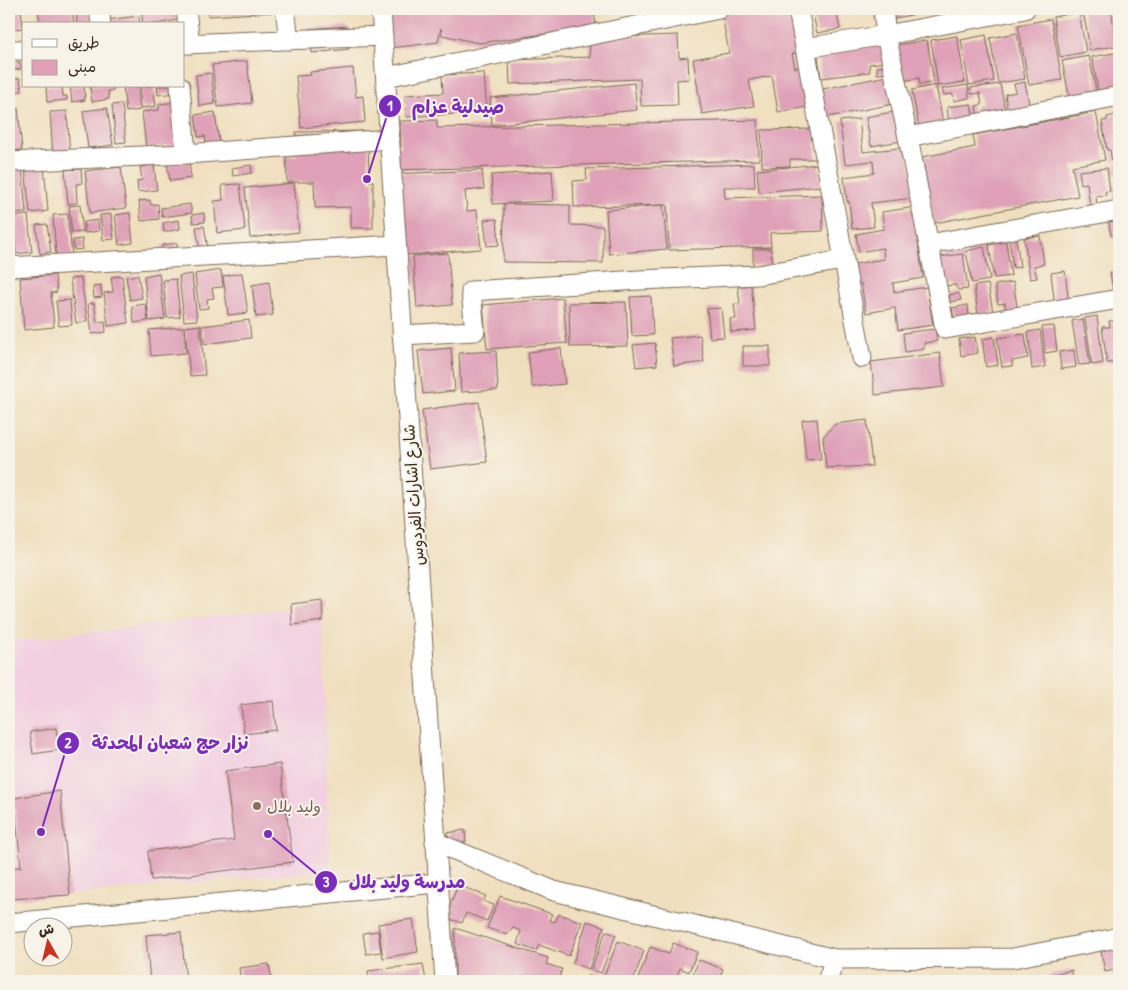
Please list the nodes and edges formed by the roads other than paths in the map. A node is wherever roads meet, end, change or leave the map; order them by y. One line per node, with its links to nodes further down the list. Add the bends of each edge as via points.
1 (99, 9): 9 (street)
2 (186, 9): 13 (street)
3 (285, 9): 12 (street)
4 (381, 9): 11 (street, شارع اشارات الفردوس)
5 (719, 9): 17 (street)
6 (798, 9): 14 (street)
7 (883, 9): 10 (street)
8 (1025, 9): 10 (street)
9 (101, 22)
10 (886, 35): 14 (street); 20 (street)
11 (383, 36): 12 (street); 17 (street, شارع اشارات الفردوس)
12 (289, 40): 13 (street)
13 (187, 44)
14 (805, 48): 27 (street)
15 (9, 50): 16 (street)
16 (22, 50)
17 (386, 77): 21 (street, شارع اشارات الفردوس)
18 (180, 88): 22 (street)
19 (1119, 96): 20 (street)
20 (908, 136): 25 (street)
21 (390, 139): 22 (street); 26 (street, شارع اشارات الفردوس)
22 (186, 154): 23 (street)
23 (9, 162)
24 (1119, 210): 25 (street)
25 (929, 244): 29 (street, via 945,330)
26 (396, 245): 28 (street); 30 (street, شارع اشارات الفردوس)
27 (843, 260): 30 (street, via 758,275 471,291 475,331); 31 (street)
28 (9, 267)
29 (1119, 299)
30 (402, 335): 32 (street, شارع اشارات الفردوس)
31 (862, 358)
32 (435, 842): 33 (street, شارع اشارات الفردوس); 36 (street, via 554,891)
33 (438, 883): 34 (street); 37 (street, شارع اشارات الفردوس)
34 (9, 923)
35 (1119, 936): 36 (street, via 1013,958)
36 (835, 959): 38 (street)
37 (445, 981)
38 (827, 981)

